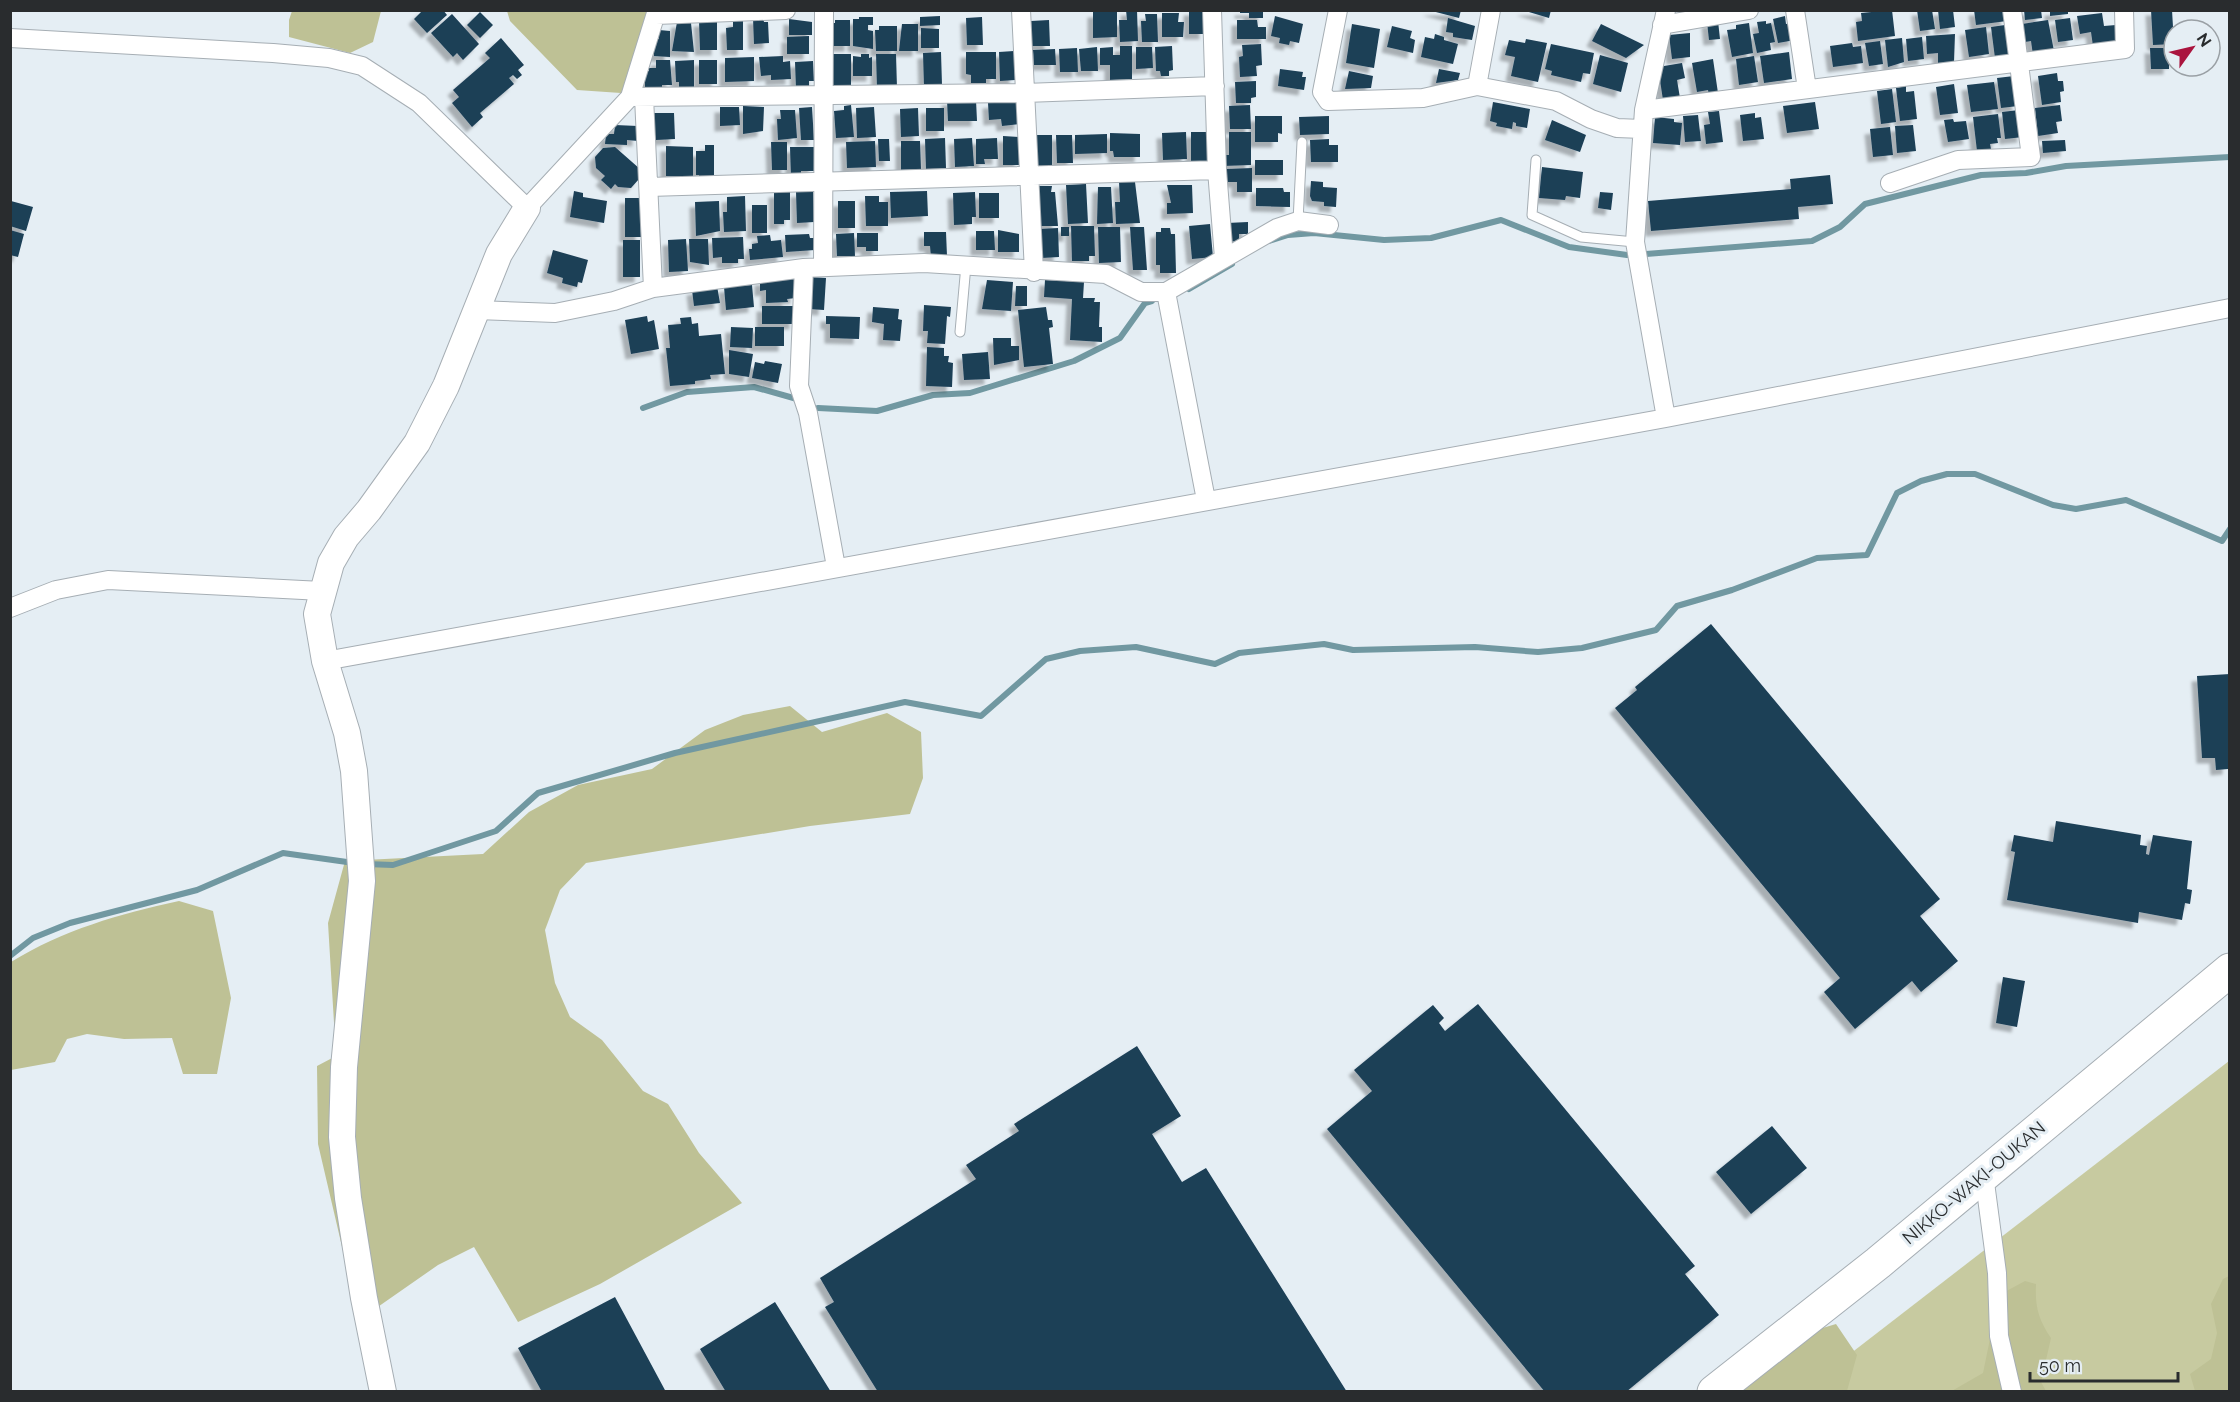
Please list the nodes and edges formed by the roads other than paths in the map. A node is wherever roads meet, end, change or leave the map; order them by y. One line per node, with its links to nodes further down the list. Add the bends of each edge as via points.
1 (786, 10): 11 (street)
2 (824, 10): 19 (street)
3 (1021, 10): 18 (street)
4 (1212, 10): 15 (street)
5 (1338, 10): 16 (street, via 1322,92 1328,101 1423,98)
6 (1491, 10): 16 (street)
7 (1749, 10): 12 (street)
8 (1795, 10): 17 (street)
9 (2012, 10): 14 (street)
10 (2124, 10): 14 (street, via 2125,49)
11 (656, 13): 20 (street)
12 (1664, 18): 21 (street)
13 (10, 38): 30 (street, via 273,53 329,58 362,66 419,103)
14 (2020, 63): 17 (street); 28 (street, via 2031,157 1958,160)
15 (1215, 86): 18 (street); 25 (street)
16 (1477, 86): 22 (street, via 1556,101 1617,128)
17 (1807, 88): 21 (street)
18 (1025, 93): 19 (street); 26 (street)
19 (823, 94): 20 (street); 27 (street)
20 (637, 97): 29 (street); 30 (street)
21 (1644, 110): 22 (street)
22 (1642, 129): 33 (street)
23 (1302, 142): 31 (lane)
24 (1536, 160): 33 (lane, via 1532,215 1581,237)
25 (1217, 170): 26 (street); 34 (street)
26 (1028, 178): 27 (street); 38 (street)
27 (823, 183): 29 (street); 36 (street)
28 (1890, 183)
29 (649, 187): 39 (street)
30 (527, 208): 42 (street, via 499,254)
31 (1298, 221): 32 (street); 34 (street, via 1277,228)
32 (1329, 225)
33 (1635, 242): 44 (street)
34 (1224, 258): 40 (street)
35 (966, 265): 36 (street); 38 (street); 43 (lane)
36 (823, 267): 37 (street)
37 (804, 268): 39 (street); 46 (street, via 799,386 808,413)
38 (1034, 272): 40 (street, via 1106,274 1142,292)
39 (653, 288): 42 (street, via 555,313)
40 (1166, 292): 45 (street)
41 (2229, 308): 44 (street)
42 (477, 310): 47 (street, via 417,443 346,537 331,563)
43 (960, 332)
44 (1666, 418): 45 (street)
45 (1206, 500): 46 (street)
46 (836, 567): 49 (street)
47 (322, 591): 48 (street, via 108,580 56,590); 49 (street, via 317,614)
48 (10, 608)
49 (325, 661): 52 (street, via 354,771 362,881 344,1067 342,1137 364,1298)
50 (2229, 970): 51 (highway, NIKKO-WAKI-OUKAN)
51 (1984, 1175): 53 (highway, NIKKO-WAKI-OUKAN); 54 (street, via 1997,1273 1999,1336)
52 (383, 1392)
53 (1714, 1392)
54 (2012, 1392)

